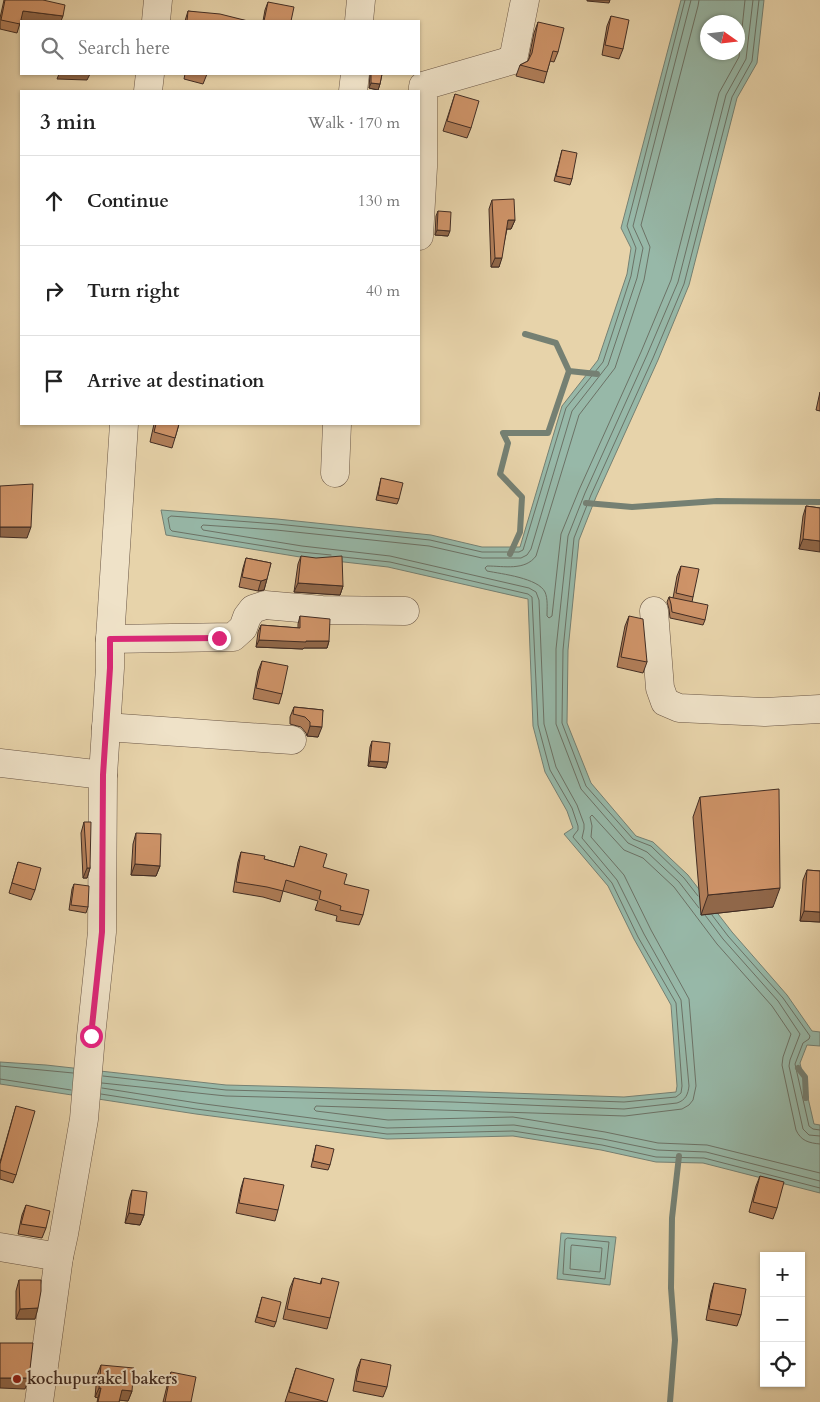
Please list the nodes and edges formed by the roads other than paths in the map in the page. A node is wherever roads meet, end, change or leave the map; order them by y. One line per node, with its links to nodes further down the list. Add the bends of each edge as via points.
1 (158, 0): 4 (street)
2 (361, 0): 5 (street)
3 (525, 0): 10 (street, via 513,60 423,86)
4 (156, 20)
5 (359, 20)
6 (150, 75): 8 (street)
7 (355, 75): 9 (street)
8 (148, 90)
9 (353, 90)
10 (420, 219)
11 (124, 425): 16 (street)
12 (337, 425): 13 (street)
13 (335, 472)
14 (405, 611): 16 (street, via 322,610 265,605 253,609 234,637)
15 (654, 611): 17 (street, via 660,688 665,702 679,708 765,712)
16 (110, 639): 18 (street)
17 (820, 709)
18 (106, 727): 19 (street); 21 (street)
19 (292, 740)
20 (0, 763): 21 (street)
21 (103, 775): 23 (street, via 102,932 84,1119)
22 (0, 1247): 23 (street)
23 (59, 1258): 24 (street)
24 (39, 1402)

